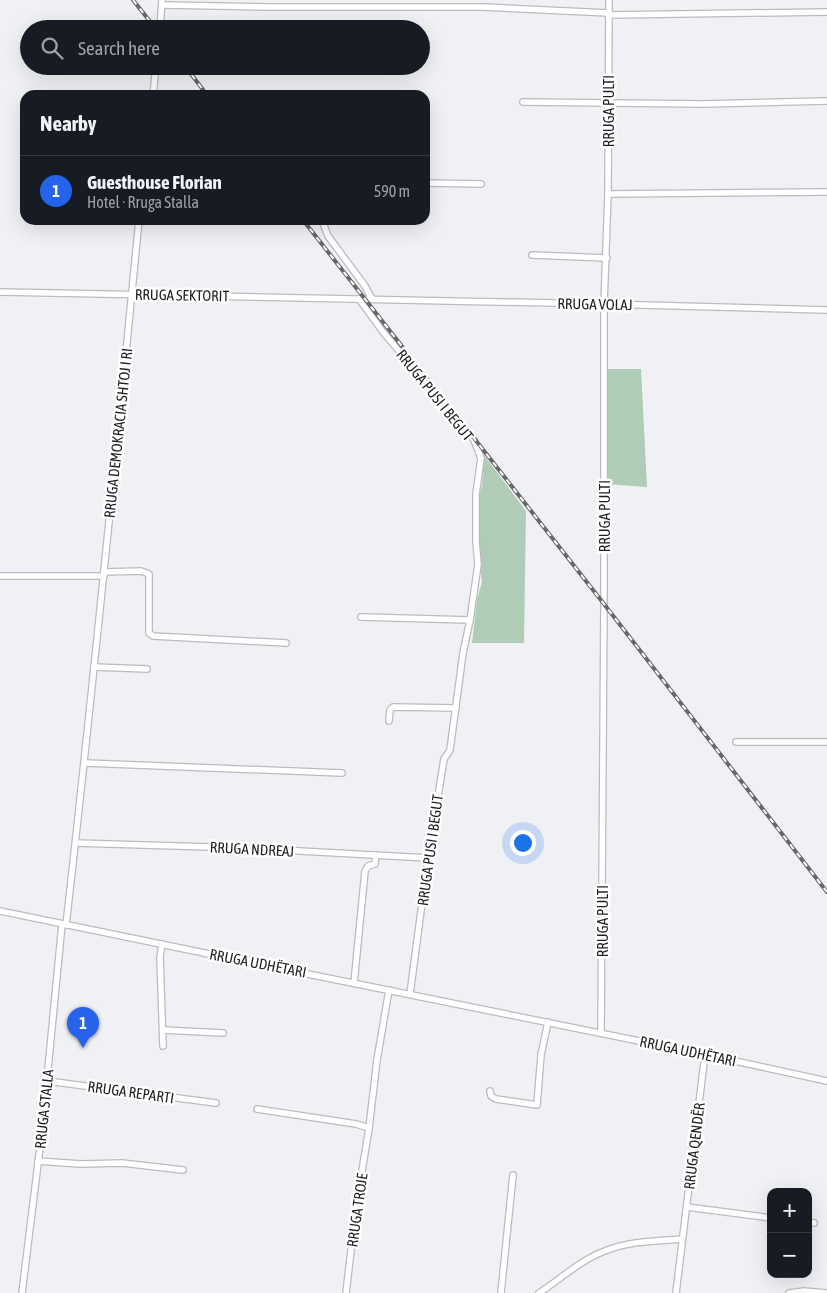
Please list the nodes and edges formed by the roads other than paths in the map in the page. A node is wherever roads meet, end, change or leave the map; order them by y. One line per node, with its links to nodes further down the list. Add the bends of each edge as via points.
1 (609, 0): 4 (street, RRUGA PULTI)
2 (162, 2): 4 (street, via 268,8 456,7); 5 (street)
3 (827, 12): 4 (street)
4 (608, 14): 10 (street, RRUGA PULTI)
5 (161, 20)
6 (155, 75): 7 (street)
7 (154, 90)
8 (827, 101): 10 (street)
9 (523, 102): 10 (street)
10 (608, 104): 14 (street, RRUGA PULTI)
11 (430, 183): 12 (street)
12 (481, 184)
13 (827, 192): 14 (street)
14 (608, 194): 18 (street, RRUGA PULTI)
15 (139, 225): 20 (street, RRUGA DEMOKRACIA SHTOJ I RI)
16 (324, 225): 22 (street)
17 (532, 255): 18 (street)
18 (607, 258): 23 (street, RRUGA PULTI)
19 (0, 292): 20 (street, RRUGA SEKTORIT)
20 (132, 294): 21 (street, RRUGA SEKTORIT); 25 (street, RRUGA DEMOKRACIA SHTOJ I RI)
21 (362, 299): 22 (street, RRUGA VOLAJ); 28 (street, RRUGA PUSI I BEGUT, via 383,332 474,440 481,458 476,494 478,564)
22 (372, 300): 23 (street, RRUGA VOLAJ)
23 (604, 304): 24 (street, RRUGA VOLAJ); 50 (street, RRUGA PULTI)
24 (827, 310)
25 (104, 574): 26 (street); 29 (street, via 141,571 149,574 149,633 153,636); 30 (street, RRUGA DEMOKRACIA SHTOJ I RI)
26 (0, 576)
27 (360, 617): 28 (street)
28 (470, 620): 32 (street, RRUGA PUSI I BEGUT)
29 (286, 643)
30 (94, 667): 31 (street); 36 (street, RRUGA DEMOKRACIA SHTOJ I RI)
31 (147, 668)
32 (456, 708): 33 (street, via 393,707); 40 (street, RRUGA PUSI I BEGUT)
33 (389, 721)
34 (736, 742): 35 (street)
35 (827, 742)
36 (85, 763): 37 (street); 38 (street, RRUGA DEMOKRACIA SHTOJ I RI)
37 (342, 773)
38 (76, 843): 39 (street, RRUGA NDREAJ); 42 (street, RRUGA DEMOKRACIA SHTOJ I RI)
39 (376, 855): 40 (street, RRUGA NDREAJ); 44 (street, via 375,864 366,868)
40 (428, 858): 46 (street, RRUGA PUSI I BEGUT)
41 (0, 911): 42 (street, RRUGA UDHËTARI)
42 (64, 924): 43 (street, RRUGA UDHËTARI); 53 (street, RRUGA STALLA)
43 (162, 944): 44 (street, RRUGA UDHËTARI); 48 (street)
44 (354, 983): 45 (street, RRUGA UDHËTARI)
45 (389, 990): 46 (street, RRUGA UDHËTARI); 58 (street, RRUGA TROJE)
46 (410, 994): 47 (street, RRUGA UDHËTARI)
47 (548, 1022): 50 (street, RRUGA UDHËTARI); 55 (street, via 541,1055 537,1105 496,1099)
48 (163, 1030): 49 (street); 51 (street)
49 (223, 1033)
50 (601, 1033): 52 (street, RRUGA UDHËTARI)
51 (163, 1046)
52 (705, 1054): 54 (street, RRUGA UDHËTARI); 62 (street, RRUGA QENDËR)
53 (47, 1081): 56 (street, RRUGA REPARTI); 59 (street, RRUGA STALLA)
54 (827, 1081)
55 (490, 1091)
56 (216, 1103)
57 (257, 1109): 58 (street)
58 (370, 1128): 66 (street, RRUGA TROJE)
59 (38, 1161): 60 (street, via 122,1163); 65 (street, RRUGA STALLA)
60 (183, 1170)
61 (513, 1175): 67 (street)
62 (687, 1207): 63 (street); 64 (street, RRUGA QENDËR)
63 (767, 1217)
64 (682, 1239): 68 (street, via 630,1244 603,1251); 69 (street, RRUGA QENDËR)
65 (22, 1293)
66 (346, 1293)
67 (501, 1293)
68 (539, 1293)
69 (676, 1293)
70 (789, 1293): 71 (street)
71 (827, 1293)

